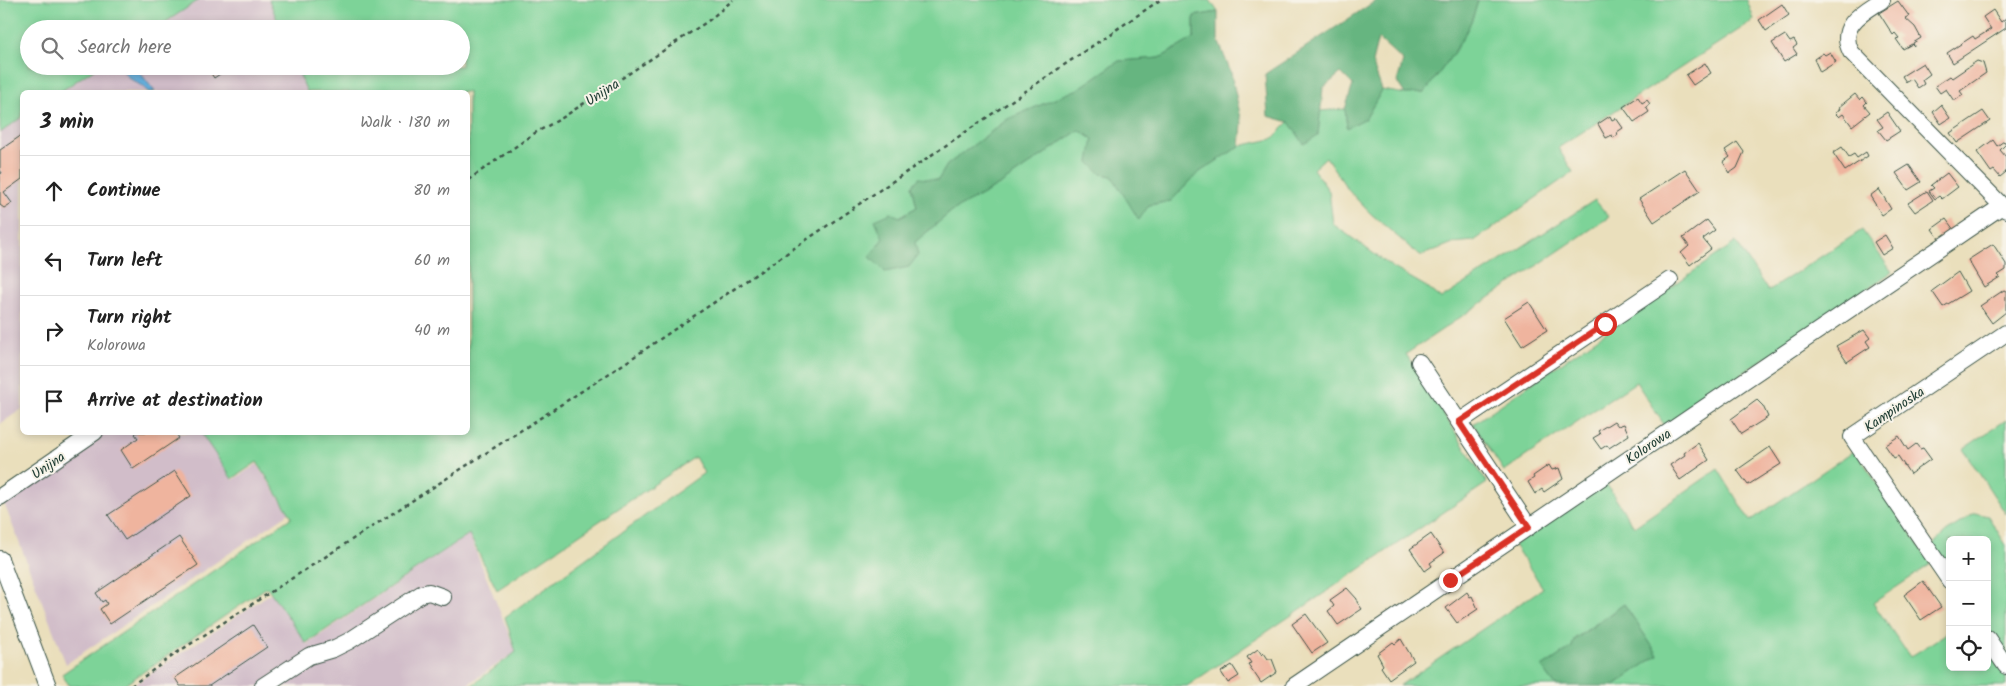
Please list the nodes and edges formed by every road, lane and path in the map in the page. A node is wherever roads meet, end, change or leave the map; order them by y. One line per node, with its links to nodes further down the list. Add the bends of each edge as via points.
1 (733, 0): 4 (path, Unijna, via 708,22)
2 (1160, 0): 19 (path, via 624,363 178,652)
3 (1882, 0): 5 (street, via 1852,22 1847,36 1851,52)
4 (470, 179)
5 (2004, 208): 12 (street, Kolorowa)
6 (1670, 280): 9 (street)
7 (2006, 333): 14 (street, Kampinoska, via 1852,437)
8 (1419, 362): 9 (street)
9 (1459, 422): 12 (street)
10 (91, 435): 11 (street, Unijna)
11 (0, 497)
12 (1529, 527): 21 (street, Kolorowa)
13 (0, 559): 18 (street)
14 (1946, 575)
15 (443, 597): 20 (street, via 429,592 421,594 349,642 309,656)
16 (1991, 644): 17 (street)
17 (2006, 666)
18 (48, 686)
19 (131, 686)
20 (263, 686)
21 (1294, 686)

